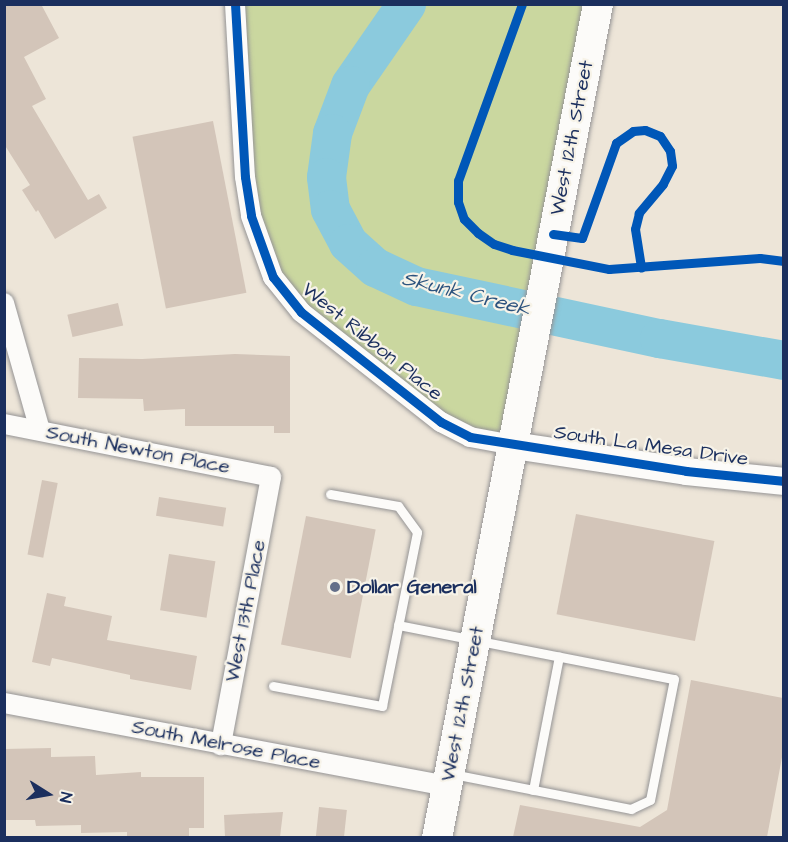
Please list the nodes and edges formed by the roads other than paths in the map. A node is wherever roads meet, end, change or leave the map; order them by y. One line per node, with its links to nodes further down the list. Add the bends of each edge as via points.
1 (236, 4): 6 (street, West Ribbon Place, via 244,177 251,216 273,277 301,312 441,422 470,436)
2 (598, 4): 6 (main road, West 12th Street)
3 (4, 303): 5 (street)
4 (4, 424): 5 (street, South Newton Place)
5 (40, 430): 7 (street, South Newton Place)
6 (513, 445): 8 (street, South La Mesa Drive); 11 (main road, West 12th Street)
7 (271, 477): 15 (street, West 13th Place)
8 (783, 482)
9 (330, 494): 10 (lane, via 398,506 417,532)
10 (398, 625): 11 (lane); 13 (lane, via 382,706)
11 (475, 641): 12 (lane); 16 (main road, West 12th Street)
12 (559, 656): 17 (lane); 17 (lane, via 674,679 672,690 650,800 631,809)
13 (273, 686)
14 (4, 703): 15 (street, South Melrose Place)
15 (221, 745): 16 (street, South Melrose Place)
16 (448, 779): 17 (lane); 18 (main road, West 12th Street)
17 (533, 790)
18 (437, 837)

